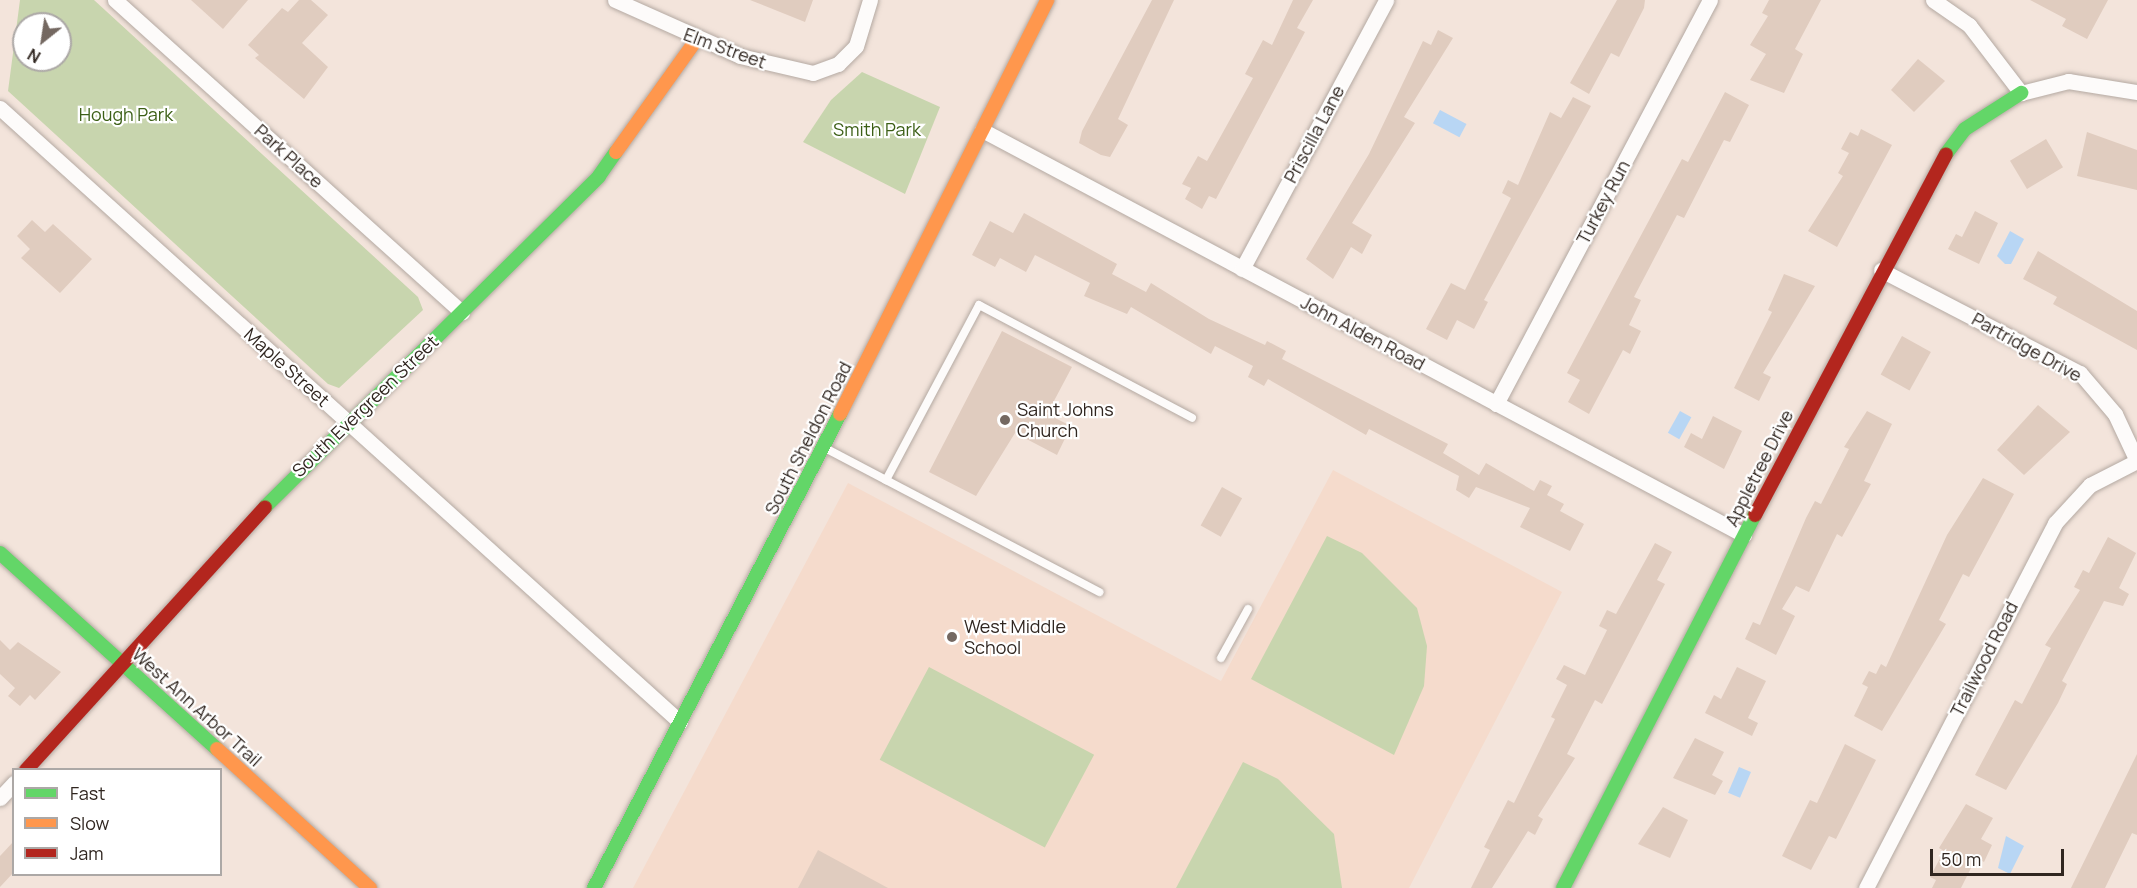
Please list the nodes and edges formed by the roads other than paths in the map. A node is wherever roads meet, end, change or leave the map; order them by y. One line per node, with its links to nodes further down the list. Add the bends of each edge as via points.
1 (115, 0): 15 (street, Park Place)
2 (615, 0): 8 (street, Elm Street)
3 (870, 0): 8 (street, Elm Street, via 856,46 838,64 799,73)
4 (1047, 0): 12 (street, South Sheldon Road)
5 (1386, 0): 13 (street, Priscilla Lane)
6 (1710, 0): 16 (street, Turkey Run)
7 (1933, 0): 10 (street, via 1970,25)
8 (697, 39): 15 (street, South Evergreen Street, via 599,176)
9 (2137, 92): 10 (street, via 2091,81)
10 (2021, 93): 14 (street, Appletree Drive, via 1983,114 1948,147)
11 (0, 108): 18 (street, Maple Street)
12 (982, 130): 13 (street, John Alden Road); 19 (street, South Sheldon Road)
13 (1242, 269): 16 (street, John Alden Road)
14 (1881, 270): 20 (street, Partridge Drive, via 2080,373 2115,414); 22 (street, Appletree Drive)
15 (462, 312): 18 (street, South Evergreen Street)
16 (1496, 404): 22 (street, John Alden Road)
17 (1192, 418): 21 (lane, via 979,305)
18 (349, 422): 27 (street, South Evergreen Street); 28 (street, Maple Street)
19 (823, 447): 21 (lane); 28 (street, South Sheldon Road)
20 (2137, 461): 35 (street, Trailwood Road, via 2090,485 2055,523)
21 (886, 480): 24 (lane)
22 (1744, 536): 34 (street, Appletree Drive)
23 (0, 553): 27 (street, West Ann Arbor Trail)
24 (1099, 592)
25 (1248, 609): 26 (lane)
26 (1221, 658)
27 (122, 664): 29 (street, South Evergreen Street); 32 (street, West Ann Arbor Trail)
28 (680, 722): 33 (street, South Sheldon Road)
29 (28, 768)
30 (12, 785): 31 (street)
31 (0, 798)
32 (370, 888)
33 (594, 888)
34 (1563, 888)
35 (1866, 888)

